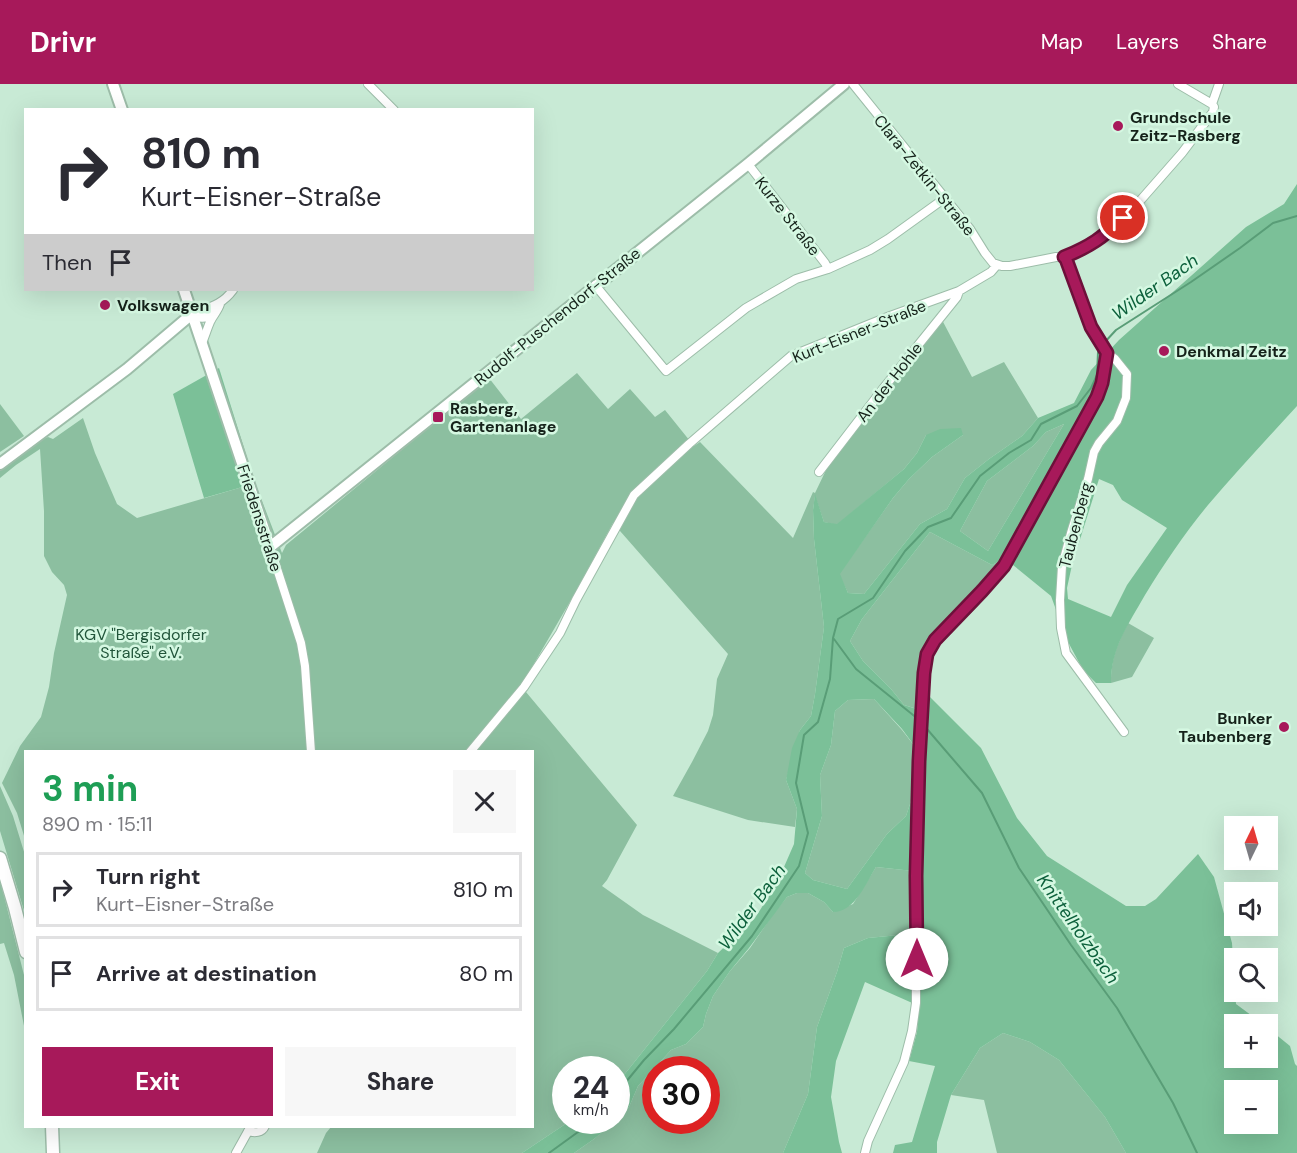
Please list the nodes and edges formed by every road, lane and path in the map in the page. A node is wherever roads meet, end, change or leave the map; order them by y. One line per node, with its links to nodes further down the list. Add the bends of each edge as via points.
1 (113, 84): 8 (street)
2 (368, 84): 9 (street)
3 (844, 84): 10 (street, Rudolf-Puschendorf-Straße)
4 (853, 84): 11 (street, Clara-Zetkin-Straße)
5 (1178, 84): 7 (street)
6 (1219, 84): 7 (street)
7 (1212, 104): 12 (street, via 1213,111 1200,129 1139,202 1099,240)
8 (121, 108)
9 (392, 108)
10 (748, 164): 14 (street, Kurze Straße); 15 (street, Rudolf-Puschendorf-Straße)
11 (945, 198): 13 (street, Clara-Zetkin-Straße); 14 (street, via 880,245)
12 (1064, 257): 13 (street); 23 (street, Taubenberg)
13 (997, 265): 18 (street, Kurt-Eisner-Straße)
14 (828, 269): 15 (street, via 796,279 746,308 666,371)
15 (595, 285): 26 (street, Rudolf-Puschendorf-Straße)
16 (184, 291): 20 (street, Friedensstraße)
17 (232, 291): 19 (street)
18 (959, 291): 25 (street, An der Hohle); 29 (street, Kurt-Eisner-Straße, via 791,356 634,495 560,633 524,687)
19 (220, 304): 20 (street); 21 (street)
20 (192, 314): 21 (street, via 200,318); 22 (street, Friedensstraße); 24 (street, via 127,369)
21 (214, 314): 22 (street)
22 (202, 343): 26 (street, Friedensstraße)
23 (1104, 348): 27 (street, Taubenberg, via 1127,374 1126,398 1118,421 1094,452 1071,533 1061,575 1061,628 1066,653); 37 (street, via 1097,397 1004,566 935,640 927,654 919,761 916,1003 904,1062)
24 (0, 464)
25 (819, 472)
26 (270, 547): 28 (street, Friedensstraße, via 302,643)
27 (1124, 732)
28 (311, 750)
29 (472, 750)
30 (0, 858): 31 (main road)
31 (24, 944)
32 (52, 1128): 35 (main road)
33 (265, 1128): 34 (street, via 257,1132)
34 (249, 1129): 36 (street)
35 (53, 1153)
36 (236, 1153)
37 (865, 1153)

